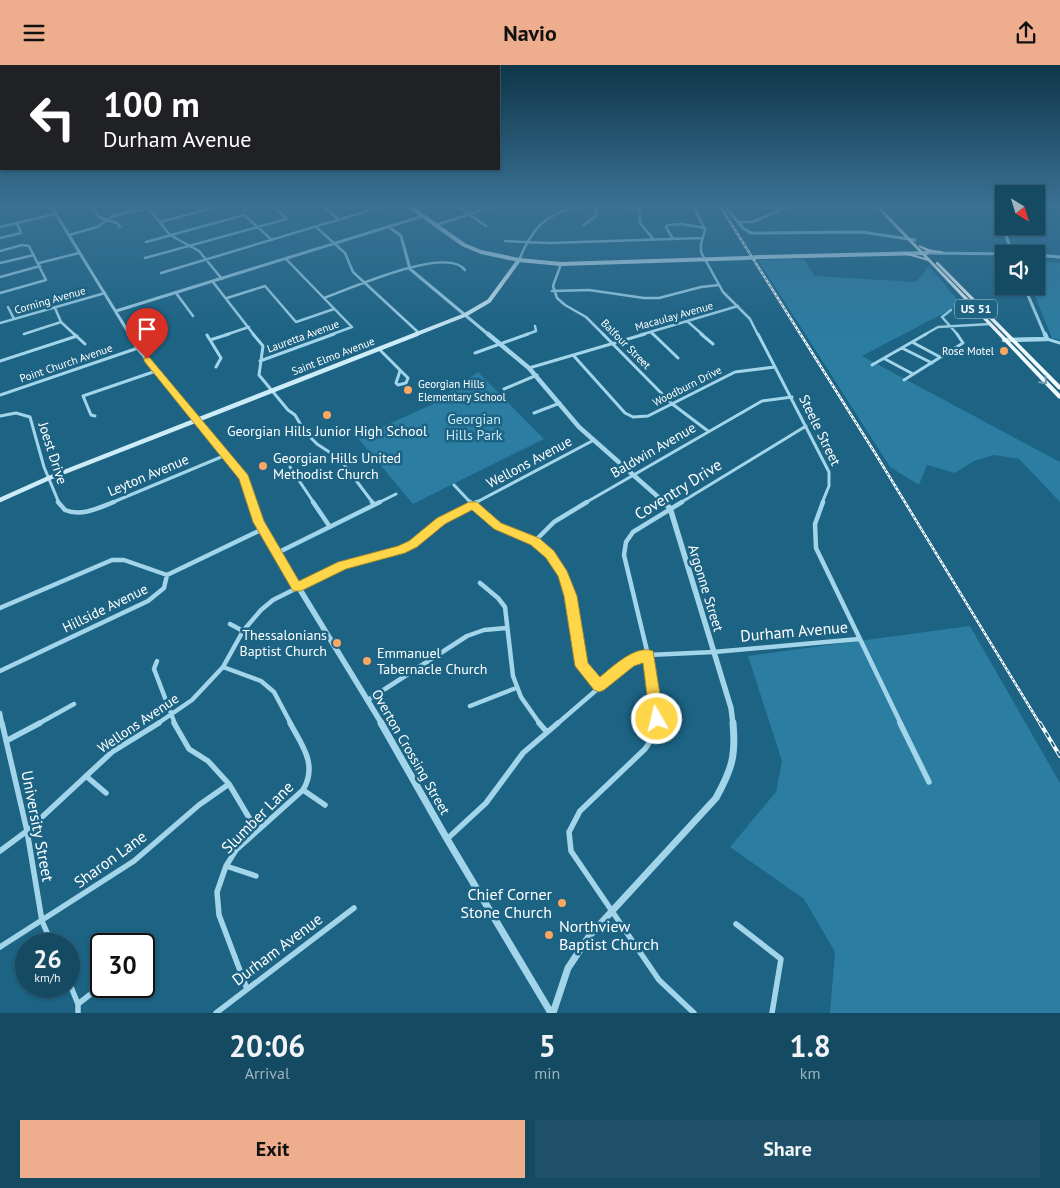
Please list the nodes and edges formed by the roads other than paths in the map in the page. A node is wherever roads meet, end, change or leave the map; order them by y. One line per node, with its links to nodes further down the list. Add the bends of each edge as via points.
1 (31, 250): 20 (street)
2 (77, 250): 15 (street, Overton Crossing Street)
3 (172, 250): 22 (street)
4 (198, 250): 26 (street)
5 (238, 250): 26 (street)
6 (319, 250): 27 (street)
7 (342, 250): 40 (street, via 353,272)
8 (405, 250): 34 (street)
9 (480, 250): 28 (main road)
10 (524, 250): 28 (street, Saint Elmo Avenue)
11 (702, 250): 24 (street, Steele Street)
12 (911, 250): 16 (highway)
13 (922, 250): 17 (highway, US 51)
14 (927, 250): 18 (highway)
15 (79, 253): 33 (street); 44 (street, Overton Crossing Street)
16 (905, 253): 17 (main road); 24 (main road, bridge); 29 (highway)
17 (924, 253): 18 (street); 29 (highway, US 51); 30 (highway, US 51)
18 (944, 253): 19 (street); 21 (street); 30 (highway, via 936,257)
19 (995, 254)
20 (34, 255): 31 (street); 33 (street)
21 (995, 256)
22 (145, 258)
23 (1045, 258): 25 (street)
24 (705, 259): 32 (main road); 41 (street, Steele Street)
25 (1060, 259)
26 (206, 260): 36 (street); 38 (street)
27 (287, 260): 38 (street); 47 (street)
28 (519, 260): 32 (main road); 57 (main road, Saint Elmo Avenue, via 489,301)
29 (929, 261): 49 (highway, US 51)
30 (936, 262): 50 (highway, US 51)
31 (0, 263)
32 (560, 264): 42 (street, via 561,271)
33 (40, 265): 37 (street); 43 (street, via 46,280)
34 (410, 269): 35 (street, via 448,261 462,265); 40 (street); 57 (street)
35 (465, 270)
36 (161, 273)
37 (0, 277)
38 (222, 279): 39 (street)
39 (214, 282): 45 (street); 48 (street)
40 (365, 284): 47 (street); 68 (street)
41 (719, 285): 42 (street, via 652,298 589,290); 51 (street, Steele Street)
42 (552, 291): 78 (street, Balfour Street, via 560,302 588,318)
43 (0, 293)
44 (105, 293): 53 (street, Corning Avenue); 56 (street, Overton Crossing Street)
45 (176, 293): 56 (street); 58 (street)
46 (1028, 295): 72 (street)
47 (324, 298): 54 (street)
48 (226, 299): 54 (street, via 265,286 296,322); 66 (street)
49 (971, 304): 50 (highway); 61 (highway, US 51)
50 (978, 304): 61 (highway, US 51)
51 (738, 306): 60 (street, Macaulay Avenue); 95 (street, Steele Street, via 750,319)
52 (8, 307): 59 (street)
53 (55, 308): 59 (street, Corning Avenue); 63 (street)
54 (334, 309): 91 (street, Lauretta Avenue, via 352,327)
55 (951, 310): 65 (street, via 942,317)
56 (116, 311): 83 (street, Overton Crossing Street)
57 (465, 315): 68 (main road, Saint Elmo Avenue); 77 (street)
58 (193, 316)
59 (14, 319): 62 (street, Corning Avenue)
60 (687, 321): 67 (street, Macaulay Avenue); 81 (street)
61 (991, 321): 65 (street); 74 (highway, US 51); 75 (highway, US 51)
62 (0, 323)
63 (61, 323): 69 (street); 71 (street)
64 (535, 326): 77 (street, via 536,331)
65 (951, 326): 76 (street, via 938,327); 87 (street, via 963,343)
66 (249, 327): 73 (street); 91 (street, via 263,346)
67 (651, 332): 78 (street, Macaulay Avenue); 88 (street)
68 (419, 333): 84 (main road, Saint Elmo Avenue)
69 (24, 334)
70 (207, 335): 73 (street)
71 (77, 336): 80 (street); 90 (street)
72 (1047, 339): 75 (street); 79 (street)
73 (210, 340): 94 (street, via 221,359)
74 (1004, 340): 75 (street); 107 (highway, US 51, one-way to 107)
75 (1013, 340): 102 (highway, US 51)
76 (912, 342): 82 (street); 87 (street)
77 (499, 343): 85 (street); 96 (street)
78 (612, 343): 86 (street, Macaulay Avenue); 109 (street, Balfour Street)
79 (1060, 343)
80 (85, 344)
81 (713, 344)
82 (902, 347): 89 (street); 92 (street)
83 (138, 348): 97 (street, Overton Crossing Street); 105 (street, Point Church Avenue)
84 (378, 349): 98 (street); 104 (main road, Saint Elmo Avenue)
85 (475, 353)
86 (573, 355): 96 (street, Macaulay Avenue); 109 (street, Woodburn Drive, via 625,413 633,417 648,416)
87 (940, 357): 92 (street)
88 (678, 358)
89 (885, 359): 93 (street); 99 (street)
90 (0, 361)
91 (260, 361): 104 (street, via 260,375)
92 (932, 363): 99 (street)
93 (872, 365)
94 (216, 367)
95 (775, 367): 106 (street, Steele Street); 109 (street, Woodburn Drive, via 735,372)
96 (529, 368): 100 (street)
97 (156, 371): 112 (street, via 83,396 90,415); 113 (street, Overton Crossing Street)
98 (400, 371): 98 (street, via 408,381 400,385 396,383)
99 (913, 374): 101 (street)
100 (537, 375): 103 (street); 108 (street)
101 (904, 380)
102 (1060, 388)
103 (504, 389)
104 (272, 391): 113 (main road, Saint Elmo Avenue); 124 (street, via 317,444 340,459)
105 (0, 395)
106 (792, 397): 114 (street, Steele Street); 115 (street, Baldwin Avenue, via 762,401)
107 (1060, 397)
108 (560, 403): 110 (street); 116 (street)
109 (673, 404): 115 (street, Balfour Street)
110 (534, 413)
111 (0, 415): 120 (street, Joest Drive, via 16,413 30,417)
112 (95, 416)
113 (198, 420): 117 (street, Overton Crossing Street); 120 (main road, Saint Elmo Avenue)
114 (806, 426): 126 (street, Coventry Drive); 139 (street, Steele Street, via 830,475 830,489 814,529 816,547)
115 (708, 431): 119 (street, Baldwin Avenue)
116 (594, 440): 119 (street); 125 (street, Wellons Avenue)
117 (226, 455): 127 (street, Leyton Avenue, via 99,508); 129 (street, Overton Crossing Street, via 247,483)
118 (290, 467): 128 (street)
119 (633, 474): 126 (street); 130 (street, Baldwin Avenue, via 554,522)
120 (49, 478): 123 (main road, Saint Elmo Avenue); 127 (street, Joest Drive, via 59,505 65,511)
121 (454, 485): 125 (street)
122 (396, 494): 124 (street)
123 (0, 500)
124 (374, 505): 128 (street)
125 (473, 505): 130 (street, via 498,526); 134 (street, Wellons Avenue, via 441,521 401,550 343,565)
126 (670, 508): 140 (street, Argonne Street); 141 (street, Coventry Drive, via 633,532 626,542 624,555)
127 (78, 513)
128 (330, 527): 131 (street)
129 (262, 529): 131 (street, Overton Crossing Street); 132 (street)
130 (535, 541): 145 (street, via 550,555 563,575 571,596 582,666)
131 (277, 553): 134 (street, Overton Crossing Street)
132 (167, 575): 135 (street, via 124,560 112,560); 144 (street, Hillside Avenue, via 164,588 148,601)
133 (480, 583): 137 (street, via 502,603)
134 (297, 588): 138 (street, Wellons Avenue, via 273,600); 147 (street, Overton Crossing Street)
135 (0, 608)
136 (230, 624): 138 (street)
137 (506, 628): 146 (street); 147 (street, via 467,636)
138 (243, 631): 143 (street, Wellons Avenue)
139 (859, 639): 140 (street, Durham Avenue); 155 (street, Steele Street)
140 (714, 652): 141 (street, Durham Avenue); 167 (street, Argonne Street, via 730,708 734,746 729,774 716,798)
141 (648, 655): 145 (street, Durham Avenue, via 630,661); 167 (street, Coventry Drive, via 657,719 655,734 645,749 580,811 569,832 571,851)
142 (157, 661): 151 (street, via 154,669)
143 (223, 667): 151 (street, Wellons Avenue, via 192,700); 157 (street, Slumber Lane, via 261,681 274,692 309,759 309,780)
144 (0, 671)
145 (599, 686): 152 (street, Durham Avenue)
146 (516, 688): 149 (street); 152 (street, via 528,711)
147 (368, 700): 162 (street, Overton Crossing Street)
148 (74, 704): 153 (street)
149 (470, 706)
150 (0, 713): 153 (street, University Street)
151 (170, 716): 154 (street, Wellons Avenue, via 112,752); 156 (street, via 189,749 208,761)
152 (546, 731): 162 (street, Durham Avenue, via 523,753 486,803)
153 (6, 741): 160 (street, University Street)
154 (86, 776): 158 (street); 160 (street, Wellons Avenue)
155 (929, 782)
156 (229, 784): 161 (street); 168 (street, Sharon Lane, via 199,805 134,861)
157 (303, 791): 159 (street); 161 (street, Slumber Lane)
158 (106, 793)
159 (325, 805)
160 (27, 831): 163 (street, Wellons Avenue); 168 (street, University Street)
161 (257, 831): 164 (street, Slumber Lane, via 236,850)
162 (447, 839): 178 (street, Overton Crossing Street)
163 (0, 851)
164 (226, 866): 165 (street); 172 (street, Slumber Lane, via 217,893 219,915)
165 (256, 876)
166 (354, 908): 172 (street, Durham Avenue)
167 (612, 913): 178 (street, Argonne Street, via 590,935 568,968); 179 (street, Coventry Drive, via 659,980)
168 (42, 921): 170 (street, University Street); 171 (street, Sharon Lane)
169 (736, 924): 180 (street, via 781,959)
170 (47, 933)
171 (0, 947)
172 (247, 989): 177 (street, Durham Avenue)
173 (90, 995): 175 (street)
174 (76, 998): 175 (street)
175 (78, 1004): 176 (street)
176 (78, 1013)
177 (216, 1013)
178 (552, 1013)
179 (694, 1013)
180 (772, 1013)

